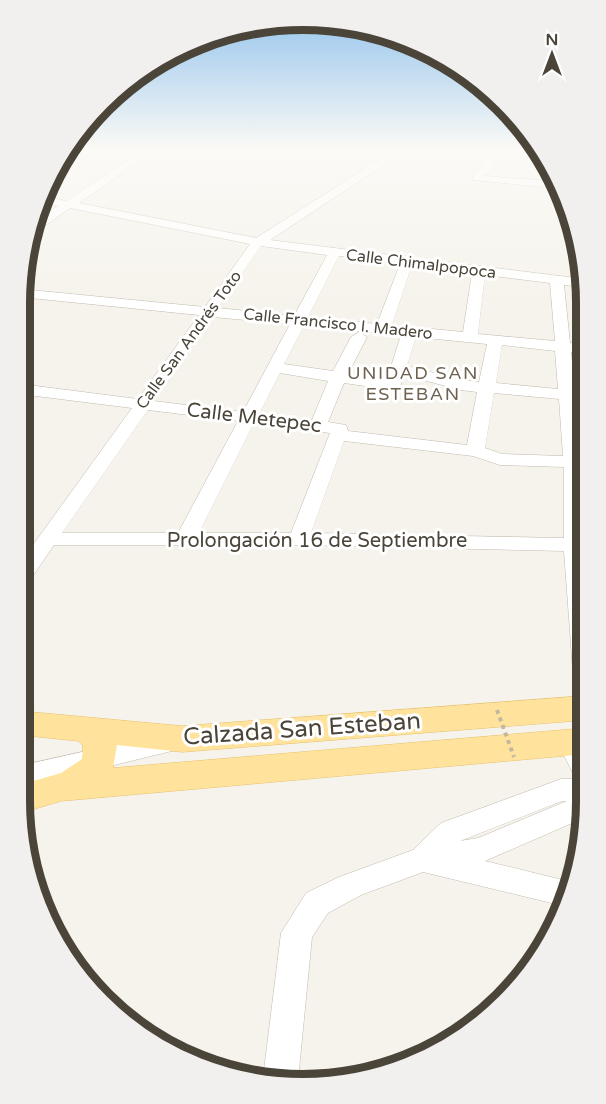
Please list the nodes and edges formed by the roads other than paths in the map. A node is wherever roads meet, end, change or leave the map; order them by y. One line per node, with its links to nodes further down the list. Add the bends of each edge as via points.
1 (50, 201): 4 (street, Calle Chimalpopoca)
2 (76, 201): 4 (street)
3 (323, 201): 6 (street, Calle San Andrés Toto)
4 (71, 204): 5 (street); 6 (street, Calle Chimalpopoca)
5 (42, 222)
6 (258, 242): 7 (street, Calle Chimalpopoca); 13 (street, Calle San Andrés Toto)
7 (335, 252): 8 (street, Calle Chimalpopoca); 14 (street)
8 (407, 262): 9 (street, Calle Chimalpopoca); 15 (street)
9 (478, 271): 10 (street, Calle Chimalpopoca); 18 (street)
10 (557, 281): 11 (street, Calle Chimalpopoca); 20 (street)
11 (575, 282)
12 (31, 294): 13 (street, Calle Francisco I. Madero)
13 (210, 311): 14 (street, Calle Francisco I. Madero); 28 (street, Calle San Andrés Toto)
14 (300, 320): 15 (street, Calle Francisco I. Madero); 22 (street)
15 (383, 329): 16 (street, Calle Francisco I. Madero)
16 (411, 332): 18 (street, Calle Francisco I. Madero); 23 (street)
17 (359, 337): 24 (street)
18 (470, 338): 19 (street, Calle Francisco I. Madero)
19 (495, 341): 20 (street, Calle Francisco I. Madero); 25 (street)
20 (563, 347): 21 (street, Calle Francisco I. Madero); 27 (street)
21 (576, 348)
22 (275, 368): 24 (street); 29 (street)
23 (398, 368): 24 (street, via 393,385); 25 (street)
24 (337, 379): 30 (street)
25 (486, 388): 27 (street); 32 (street)
26 (30, 390): 28 (street, Calle Metepec)
27 (566, 395): 33 (street)
28 (143, 404): 29 (street, Calle Metepec); 35 (street, Calle San Andrés Toto)
29 (248, 417): 30 (street, Calle Metepec); 36 (street)
30 (318, 426): 31 (street, Calle Metepec, via 340,429)
31 (338, 435): 32 (street, Calle Metepec); 37 (street, Calle Metepec)
32 (476, 451): 33 (street, Calle Metepec, via 500,459)
33 (573, 462): 34 (street)
34 (576, 503)
35 (49, 539): 36 (street, Prolongación 16 de Septiembre); 39 (street, Calle San Andrés Toto)
36 (185, 539): 37 (street, Prolongación 16 de Septiembre)
37 (300, 539): 38 (street, Prolongación 16 de Septiembre)
38 (576, 544)
39 (30, 565)
40 (576, 709): 41 (main road, Calzada San Esteban)
41 (510, 712): 44 (main road, Calzada San Esteban); 45 (main road)
42 (30, 726): 44 (main road, Calzada San Esteban)
43 (576, 742): 45 (main road, Calzada San Esteban)
44 (94, 744): 46 (street); 47 (main road, via 96,768)
45 (524, 752): 47 (main road, Calzada San Esteban)
46 (30, 773)
47 (59, 787): 49 (main road)
48 (576, 790): 51 (street, via 561,790 451,831)
49 (30, 796)
50 (576, 809): 51 (street, via 481,850)
51 (423, 859): 52 (street); 53 (street, via 350,886 317,903 297,933)
52 (561, 891)
53 (281, 1073)

